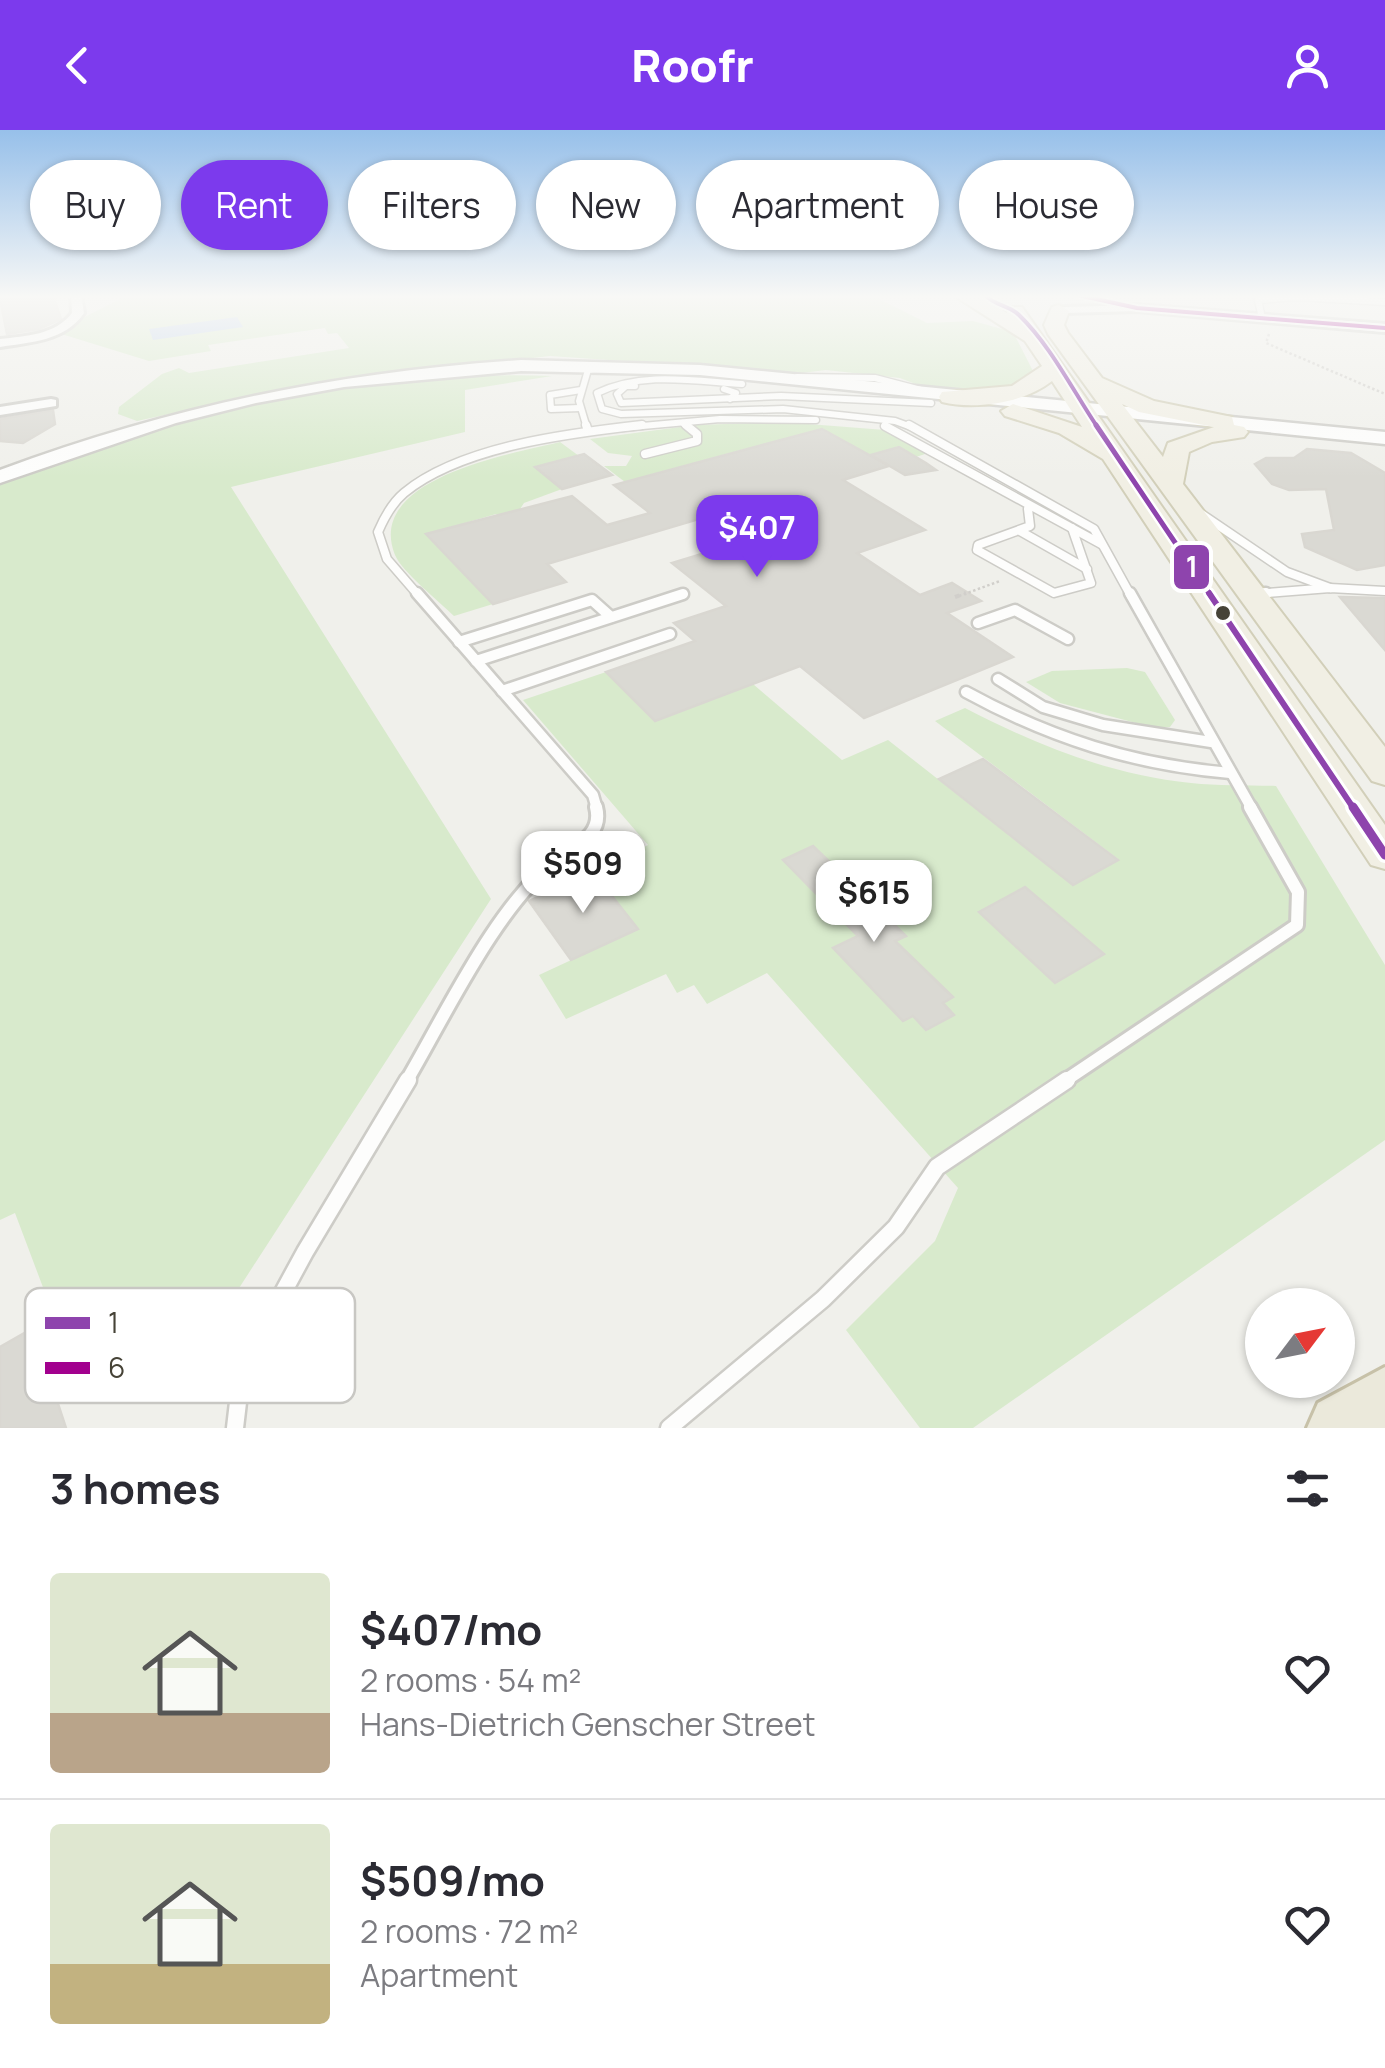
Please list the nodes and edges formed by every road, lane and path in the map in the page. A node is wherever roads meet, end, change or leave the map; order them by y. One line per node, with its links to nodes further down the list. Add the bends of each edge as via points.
1 (1045, 356): 14 (main road, via 1039,384 1026,390)
2 (1049, 356): 17 (main road)
3 (1070, 356): 17 (main road)
4 (1295, 356): 13 (path)
5 (560, 362): 6 (street); 7 (lane); 8 (street)
6 (623, 363): 7 (lane); 14 (street)
7 (596, 370): 8 (street); 9 (lane); 10 (street); 11 (lane)
8 (336, 382): 28 (street, via 166,420)
9 (580, 390): 16 (lane); 16 (lane, via 550,395 552,409)
10 (736, 391): 11 (lane, via 639,380); 12 (lane, via 647,385 626,386); 12 (lane, via 636,405 621,403); 14 (street)
11 (597, 394): 12 (lane); 18 (lane)
12 (617, 394)
13 (1385, 394)
14 (937, 398): 17 (street); 20 (street)
15 (51, 403): 19 (street)
16 (580, 408): 24 (lane)
17 (1100, 408): 20 (street); 22 (street); 22 (main road, via 1148,406); 27 (main road); 29 (main road)
18 (602, 410): 23 (lane); 33 (lane, via 783,410 894,421 1094,530)
19 (0, 411)
20 (1013, 411): 27 (main road, via 1067,428)
21 (682, 423): 23 (lane); 26 (lane, via 698,441); 31 (lane, via 784,418 890,427)
22 (1232, 427): 25 (street); 29 (main road, via 1177,448)
23 (618, 428): 24 (lane)
24 (588, 431): 45 (lane, via 444,469 388,510 378,532 387,559)
25 (1385, 441)
26 (645, 454)
27 (1118, 463): 53 (main road)
28 (2, 475)
29 (1178, 493): 36 (lane, via 1286,572); 39 (main road)
30 (1028, 509): 32 (lane, via 1032,522)
31 (1072, 528): 33 (lane); 34 (lane)
32 (1020, 531): 34 (lane); 35 (lane, via 977,550)
33 (1102, 545): 50 (lane)
34 (1088, 569): 35 (lane, via 1091,583 1060,594)
35 (1018, 574): 40 (path)
36 (1330, 588): 37 (lane); 39 (lane)
37 (1385, 591)
38 (683, 594): 41 (lane)
39 (1254, 594): 52 (main road)
40 (955, 597)
41 (611, 617): 45 (lane, via 592,600); 46 (lane)
42 (978, 623): 44 (lane, via 1015,610)
43 (670, 634): 48 (lane)
44 (1068, 639)
45 (460, 642): 46 (lane)
46 (476, 661): 48 (lane)
47 (998, 679): 50 (lane, via 1043,707 1103,725)
48 (502, 691): 54 (lane, via 593,795 599,819 593,834 538,873 503,919)
49 (966, 692): 51 (lane, via 1012,720 1109,757)
50 (1211, 742): 51 (lane)
51 (1230, 773): 58 (lane, via 1298,892 1297,926 937,1167 896,1227 823,1299)
52 (1385, 774)
53 (1385, 855)
54 (285, 1288)
55 (1385, 1402): 59 (highway)
56 (238, 1403): 57 (lane)
57 (236, 1428)
58 (669, 1428)
59 (1344, 1428)

